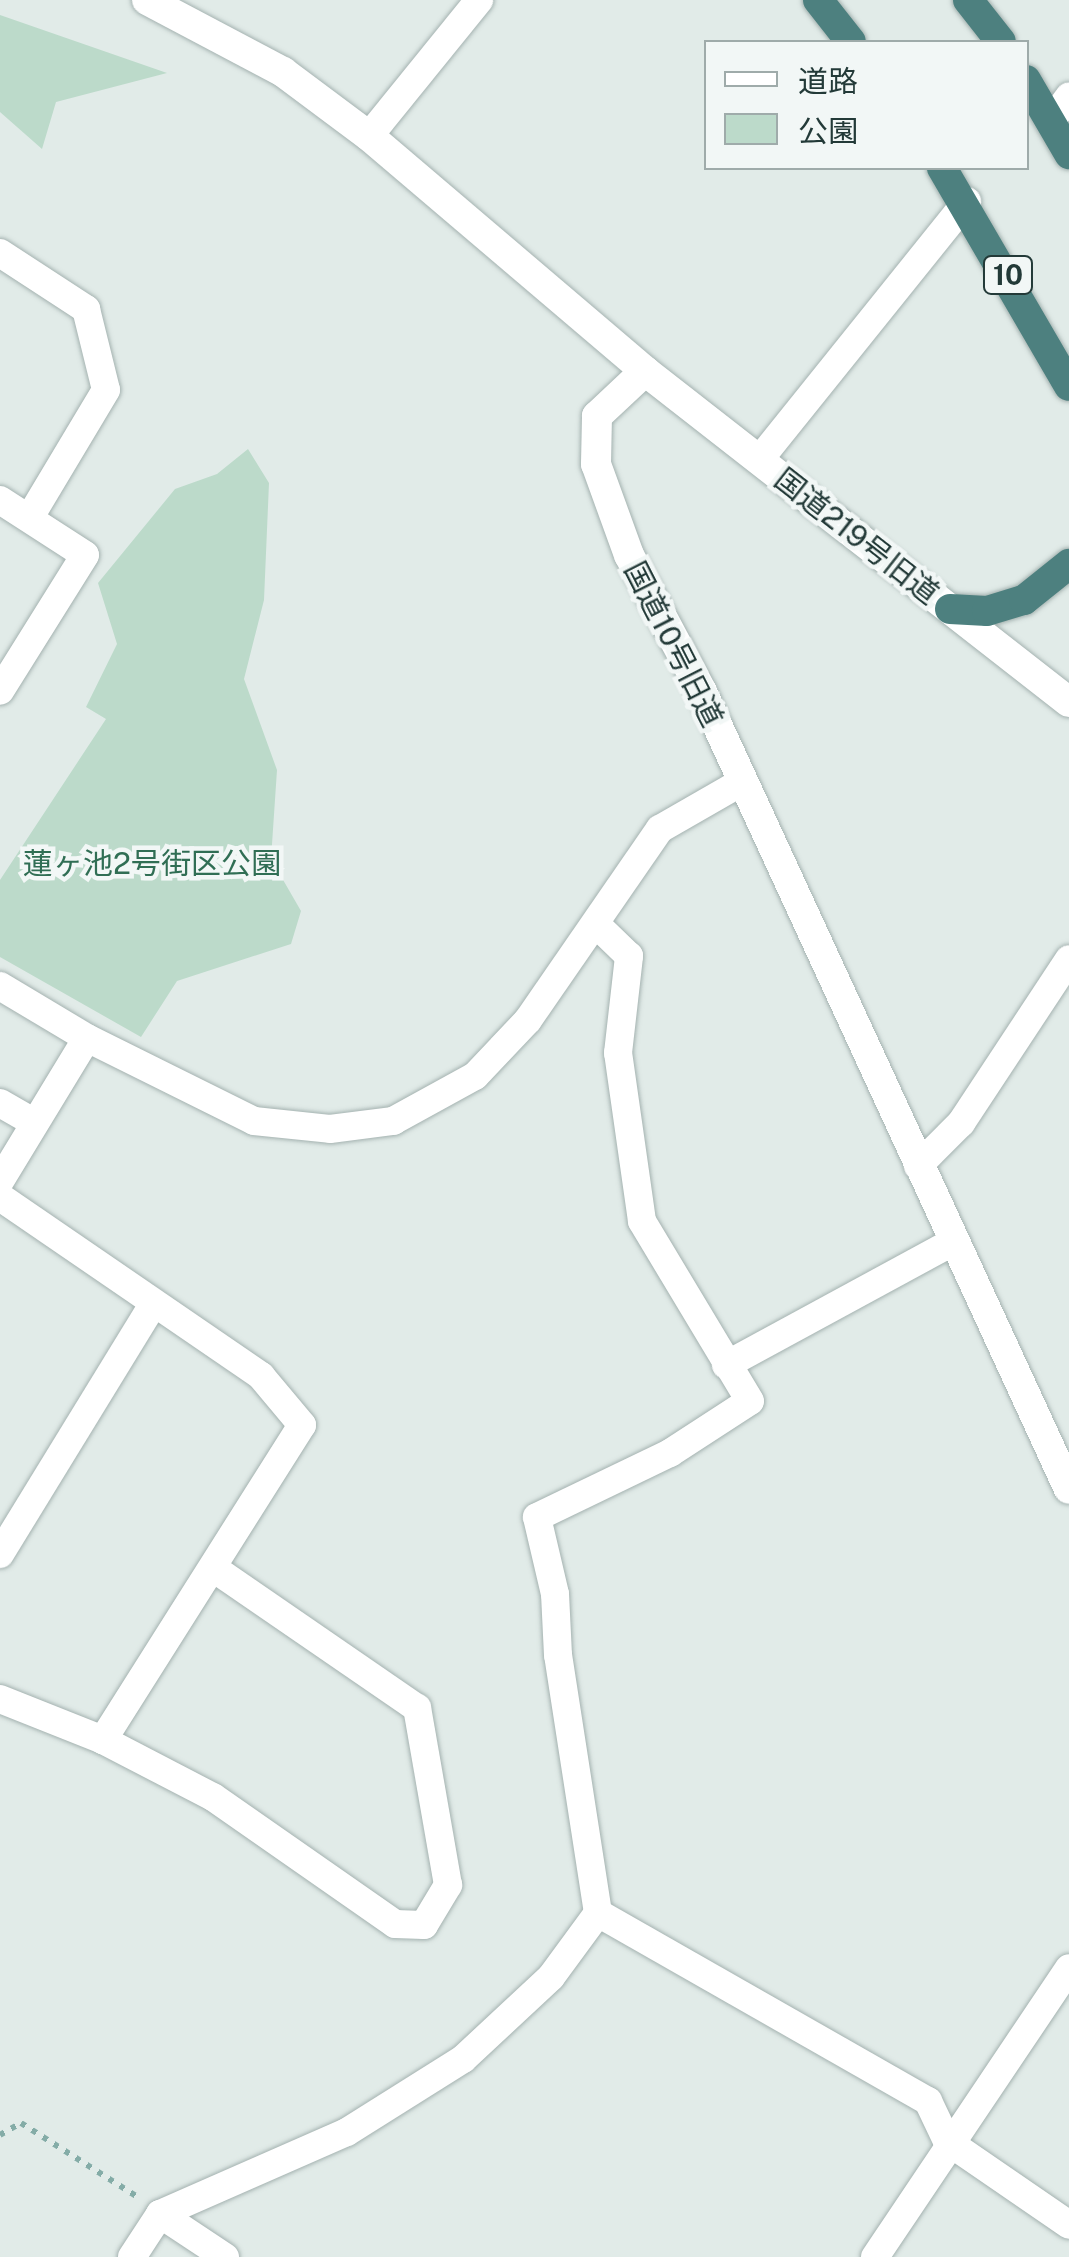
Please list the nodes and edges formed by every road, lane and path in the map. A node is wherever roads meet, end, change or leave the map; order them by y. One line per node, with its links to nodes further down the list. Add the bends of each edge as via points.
1 (147, 0): 9 (street, via 283,72)
2 (479, 0): 9 (street)
3 (818, 0): 5 (highway)
4 (968, 0): 6 (highway)
5 (849, 40)
6 (999, 40)
7 (1029, 82): 8 (highway)
8 (1061, 108): 10 (highway)
9 (369, 136): 14 (street)
10 (1069, 154)
11 (944, 170): 12 (highway, 10)
12 (967, 201): 15 (highway, 10); 16 (street)
13 (0, 253): 18 (street, via 86,310 106,390)
14 (645, 371): 16 (street, 国道219号旧道); 23 (street, 国道10号旧道, via 597,416 596,464 628,555 702,692)
15 (1069, 386)
16 (759, 460): 20 (street, 国道219号旧道)
17 (0, 500): 18 (street)
18 (30, 516): 21 (street, via 85,555)
19 (1069, 564): 20 (highway, via 1024,600 987,610)
20 (950, 608): 22 (street, 国道219号旧道)
21 (0, 690)
22 (1069, 702)
23 (740, 783): 24 (street, via 660,829); 30 (street, 国道10号旧道)
24 (597, 925): 27 (street, via 528,1020 475,1076 394,1121 330,1129 254,1121); 35 (street, via 628,956 618,1054 642,1221)
25 (1069, 959): 30 (street, via 961,1123)
26 (0, 986): 27 (street)
27 (86, 1038): 29 (street)
28 (0, 1103): 29 (street)
29 (35, 1123): 31 (street)
30 (918, 1166): 33 (street, 国道10号旧道)
31 (0, 1181)
32 (0, 1197): 34 (street)
33 (952, 1242): 35 (street); 36 (street, 国道10号旧道)
34 (152, 1306): 37 (street); 38 (street, via 262,1376 302,1424)
35 (726, 1365): 41 (street, via 750,1401 670,1452 537,1517 555,1594 558,1655)
36 (1069, 1488)
37 (0, 1554)
38 (216, 1570): 40 (street); 40 (street, via 417,1708 448,1885 424,1925 395,1924 213,1797)
39 (0, 1699): 40 (street)
40 (103, 1740)
41 (598, 1913): 44 (street, via 928,2101); 45 (street, via 551,1977 463,2059 347,2132)
42 (1069, 1968): 44 (street)
43 (0, 2134): 45 (path, via 21,2123)
44 (947, 2141): 46 (street); 49 (street)
45 (160, 2214): 47 (street); 48 (street)
46 (1069, 2226)
47 (132, 2257)
48 (226, 2257)
49 (874, 2257)

